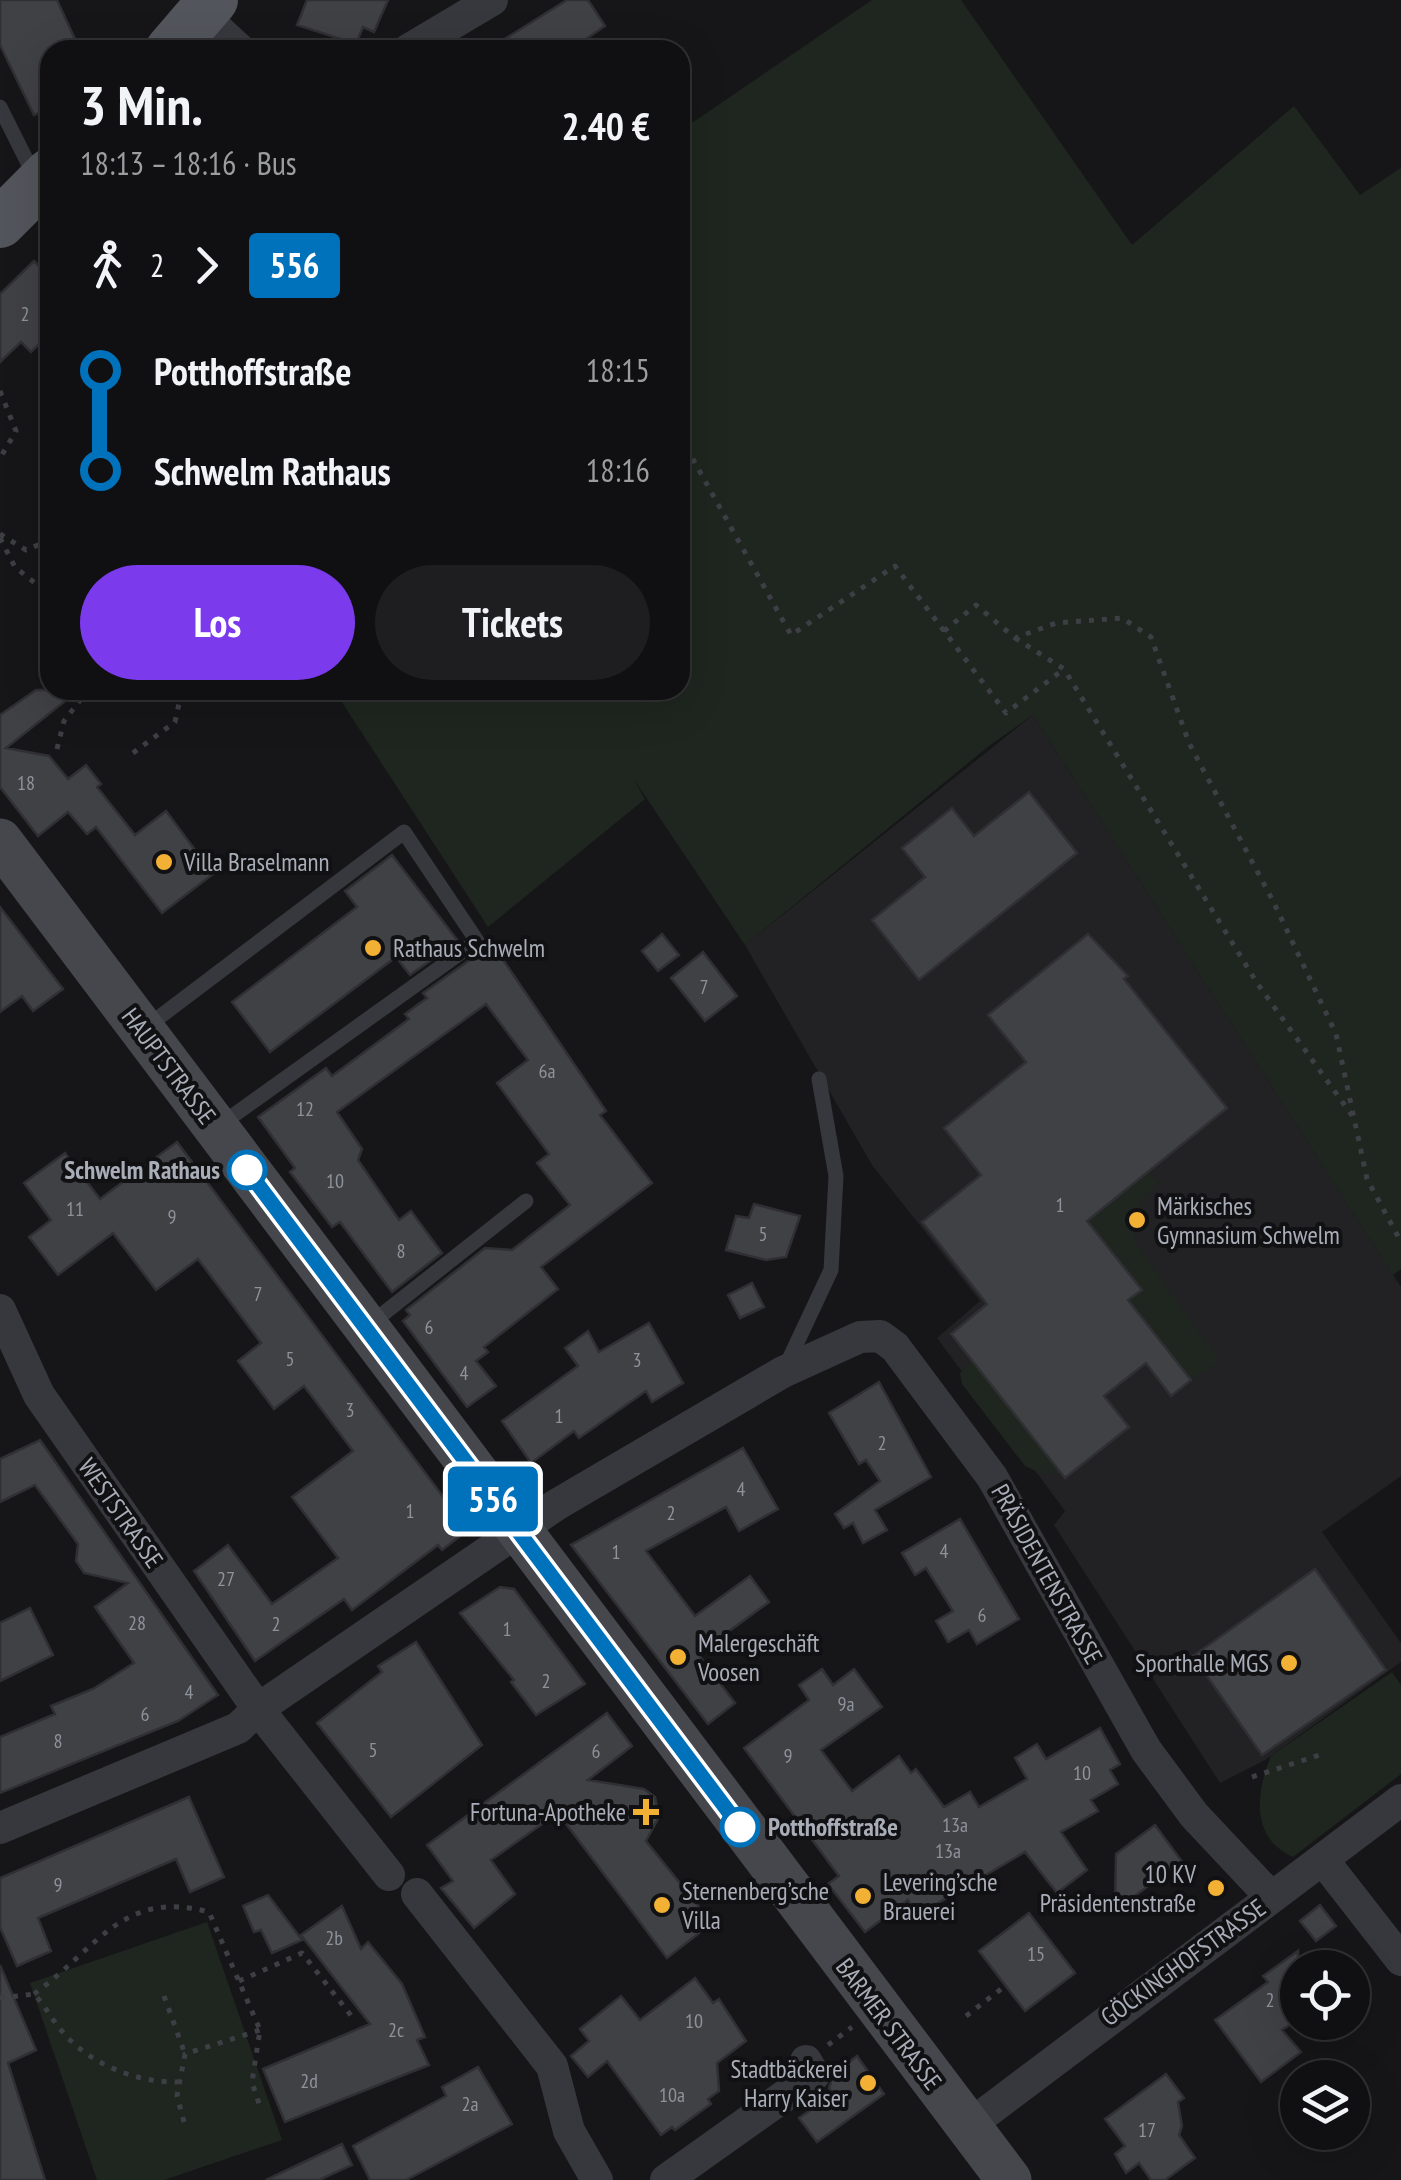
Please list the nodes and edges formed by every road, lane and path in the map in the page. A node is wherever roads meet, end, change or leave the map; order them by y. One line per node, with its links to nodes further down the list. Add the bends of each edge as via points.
1 (492, 0): 4 (street)
2 (194, 21): 3 (street)
3 (224, 40)
4 (425, 40)
5 (0, 107): 6 (lane)
6 (40, 172)
7 (40, 183): 8 (main road)
8 (0, 223)
9 (0, 390): 11 (path, via 16,431)
10 (690, 453): 15 (path, via 790,635 896,566)
11 (0, 458)
12 (0, 536): 13 (path, via 26,550); 14 (path, via 16,567)
13 (40, 544)
14 (40, 587)
15 (944, 631): 16 (path, via 976,605); 17 (path, via 1006,713)
16 (1014, 638): 17 (path); 25 (path, via 1056,623 1122,618 1151,637 1190,743 1336,1034)
17 (1064, 669): 25 (path, via 1257,983)
18 (80, 700): 20 (path, via 64,722)
19 (180, 700): 21 (path, via 175,722)
20 (57, 749)
21 (134, 754)
22 (0, 842): 23 (street, HAUPTSTRASSE)
23 (142, 1030): 26 (street, HAUPTSTRASSE); 26 (lane, via 404,832 476,941)
24 (819, 1078): 31 (lane, via 836,1176 831,1270)
25 (1356, 1122): 28 (path, via 1367,1179)
26 (216, 1128): 30 (street, HAUPTSTRASSE)
27 (526, 1200): 30 (lane)
28 (1401, 1242)
29 (0, 1310): 33 (street, WESTSTRASSE, via 39,1396)
30 (366, 1328): 32 (street, HAUPTSTRASSE)
31 (783, 1372): 32 (street, PRÄSIDENTENSTRASSE); 41 (street, PRÄSIDENTENSTRASSE, via 860,1337 880,1336 896,1347 992,1477 1146,1750 1194,1815)
32 (518, 1530): 33 (street); 48 (street, BARMER STRASSE)
33 (258, 1708): 37 (street, via 238,1728); 39 (street, WESTSTRASSE)
34 (1320, 1755): 35 (path)
35 (1252, 1777)
36 (1401, 1800): 38 (street, GÖCKINGHOFSTRASSE)
37 (0, 1828)
38 (1323, 1860): 41 (street, GÖCKINGHOFSTRASSE); 42 (street)
39 (389, 1875)
40 (417, 1894): 58 (street, via 552,2066 570,2130)
41 (1271, 1898): 57 (street, GÖCKINGHOFSTRASSE)
42 (1401, 1960)
43 (239, 1981): 45 (path, via 209,1912 163,1905 138,1910); 50 (path, via 302,1953); 51 (path)
44 (1005, 1986): 49 (path)
45 (34, 1994): 47 (path); 54 (path, via 58,2028 104,2062 128,2076)
46 (164, 1996): 52 (path)
47 (0, 1998)
48 (877, 2009): 53 (path); 57 (street, BARMER STRASSE)
49 (966, 2016)
50 (353, 2018)
51 (260, 2030): 52 (path); 55 (path, via 252,2082)
52 (185, 2054): 54 (path)
53 (806, 2061): 59 (street, via 814,2075)
54 (178, 2082): 56 (path)
55 (261, 2110)
56 (184, 2122)
57 (967, 2127): 60 (street, BARMER STRASSE)
58 (596, 2180)
59 (666, 2180)
60 (1009, 2180)

